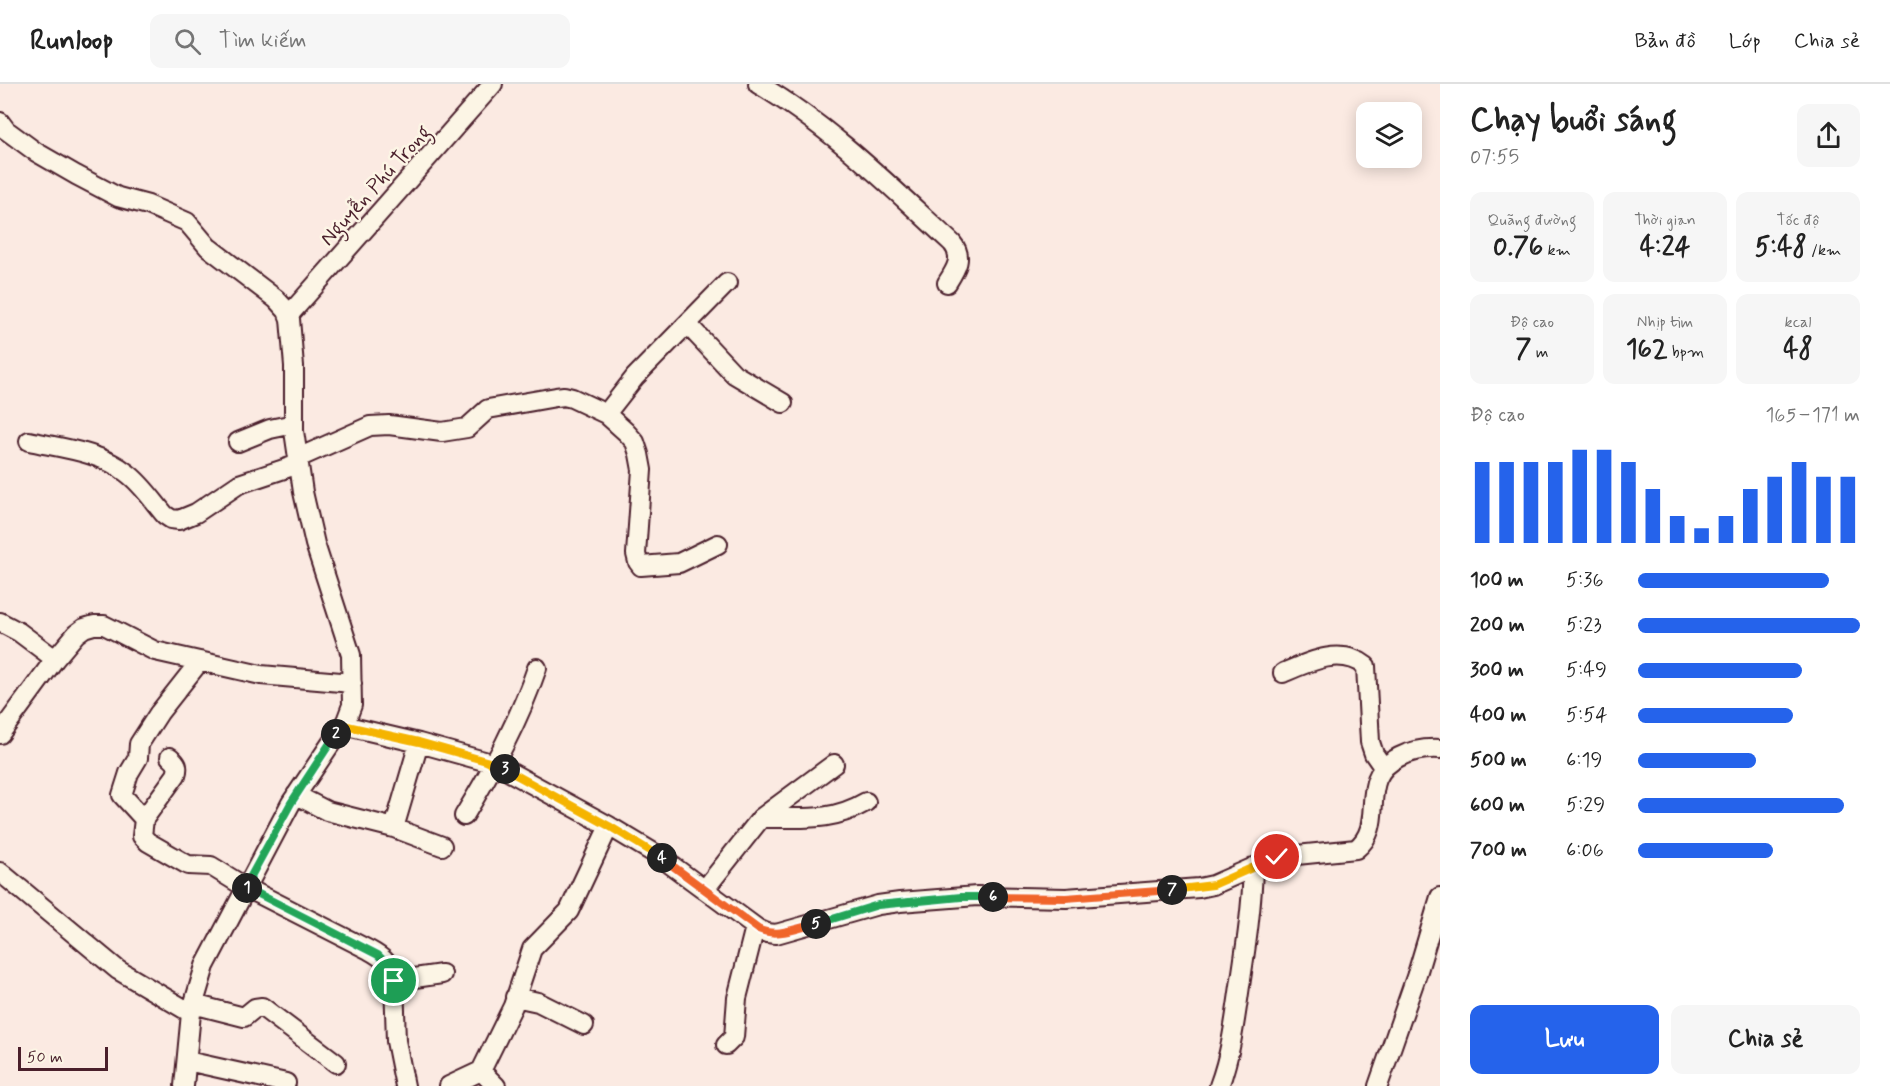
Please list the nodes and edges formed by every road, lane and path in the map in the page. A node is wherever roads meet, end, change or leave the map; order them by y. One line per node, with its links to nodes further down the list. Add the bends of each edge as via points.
1 (493, 84): 6 (street, Nguyễn Phú Trọng)
2 (758, 84): 5 (street, via 825,131 952,243 959,261)
3 (0, 122): 6 (street, via 36,152 76,175 118,197 187,222 208,247 276,299)
4 (727, 283): 7 (street)
5 (947, 283)
6 (289, 315): 10 (street)
7 (688, 325): 8 (street, via 734,374); 9 (street, via 635,376)
8 (783, 403)
9 (606, 414): 13 (street, via 572,398 556,397 488,409 467,428 450,431 370,426); 14 (street, via 631,437 639,454 642,470 636,554 641,566 679,563)
10 (294, 424): 12 (street); 13 (street)
11 (29, 441): 13 (street, via 111,463 135,480 165,515 179,520 239,484)
12 (238, 442)
13 (298, 461): 20 (street, via 315,544 351,655)
14 (718, 544)
15 (0, 622): 16 (street)
16 (55, 659): 17 (street, via 76,634 94,625 112,629 147,648); 22 (street)
17 (200, 661): 20 (street, via 261,675); 33 (street, via 137,747 138,758 122,795)
18 (537, 668): 26 (street)
19 (1283, 673): 28 (street, via 1312,660 1340,656 1357,659 1366,666 1370,742)
20 (352, 683): 21 (street, via 352,705)
21 (343, 725): 23 (street); 29 (street)
22 (0, 734)
23 (419, 742): 26 (street); 35 (street)
24 (1440, 749): 28 (street, via 1411,752)
25 (170, 757): 33 (street, via 178,768 176,775)
26 (495, 764): 31 (street); 34 (street)
27 (834, 764): 32 (street)
28 (1383, 767): 37 (street, via 1375,785 1369,834 1356,849 1277,857)
29 (296, 795): 35 (street, via 327,811); 39 (street)
30 (866, 802): 32 (street, via 849,812 818,818)
31 (464, 816)
32 (761, 818): 40 (street)
33 (144, 819): 39 (street, via 142,836 148,842 192,866 211,866)
34 (609, 826): 40 (street); 46 (street, via 568,911 532,949)
35 (394, 828): 36 (street)
36 (442, 846)
37 (1253, 867): 43 (street, via 1199,888 1066,898 961,897 878,905 776,934); 58 (street, via 1252,903 1236,1009)
38 (0, 872): 47 (street, via 111,965)
39 (245, 887): 45 (street, via 378,955 392,969); 47 (street, via 205,966)
40 (705, 889): 43 (street)
41 (1440, 897): 42 (street)
42 (1437, 921): 59 (street)
43 (755, 927): 49 (street, via 737,998 734,1037)
44 (442, 974): 45 (street)
45 (394, 981): 55 (street, via 396,1041)
46 (515, 997): 48 (street, via 538,1002); 52 (street)
47 (192, 1009): 50 (street); 51 (street, via 244,1017 262,1007)
48 (584, 1025)
49 (726, 1045)
50 (187, 1061): 53 (street); 54 (street)
51 (336, 1063)
52 (481, 1071): 56 (street); 57 (street)
53 (286, 1083)
54 (184, 1086)
55 (405, 1086)
56 (449, 1086)
57 (495, 1086)
58 (1219, 1086)
59 (1378, 1086)

